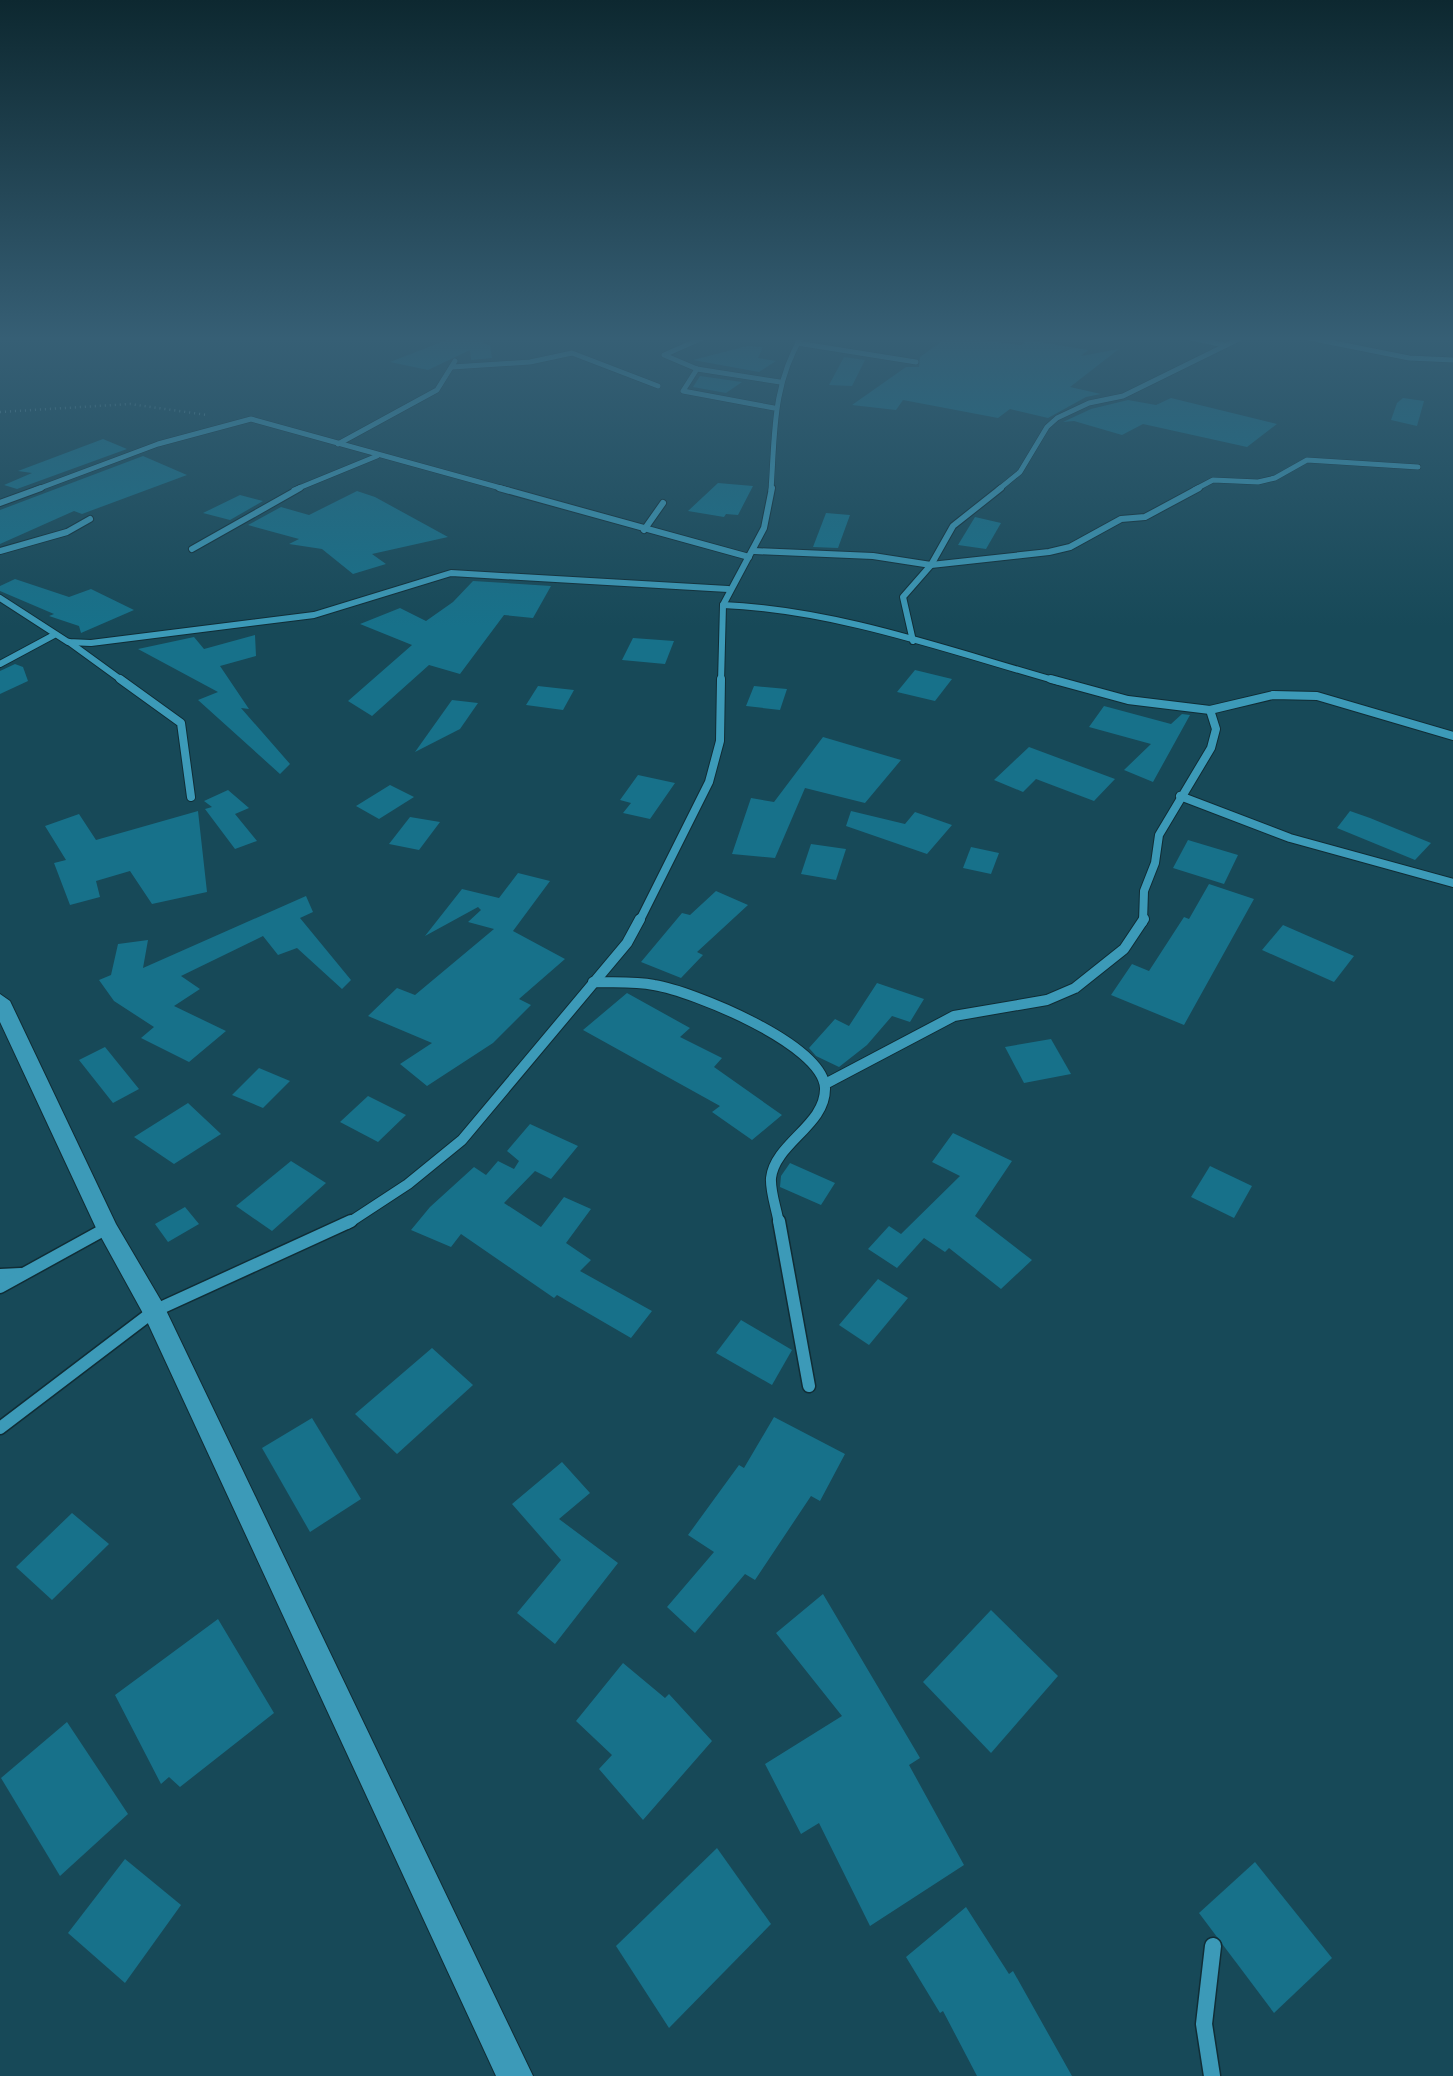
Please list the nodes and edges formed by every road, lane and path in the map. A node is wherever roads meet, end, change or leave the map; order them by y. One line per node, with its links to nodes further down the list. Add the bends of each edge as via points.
1 (196, 433): 9 (street)
2 (299, 433): 6 (street)
3 (358, 433): 6 (street)
4 (774, 433): 15 (street, via 767,521)
5 (1043, 433): 16 (street, via 1020,472 953,526)
6 (338, 444): 7 (street)
7 (378, 455): 12 (street); 13 (street, via 287,493)
8 (1418, 467): 16 (street, via 1308,460 1258,482 1213,480 1146,518 1121,519 1070,548)
9 (0, 503)
10 (663, 504): 12 (street)
11 (90, 519): 14 (street)
12 (644, 530): 15 (street)
13 (192, 549)
14 (0, 551)
15 (752, 554): 16 (street); 17 (street)
16 (931, 564): 21 (street, via 903,597)
17 (728, 588): 19 (street); 22 (street, via 451,573 314,615 119,642)
18 (0, 598): 20 (street)
19 (723, 605): 21 (street, via 768,607); 29 (street, via 720,740 709,782 627,943)
20 (54, 635): 22 (street); 23 (street)
21 (913, 641): 24 (street, via 1128,700)
22 (68, 642): 26 (street, via 181,723)
23 (0, 664)
24 (1210, 710): 25 (street, via 1273,696 1316,696); 27 (street, via 1216,730 1211,748)
25 (1453, 736)
26 (191, 796)
27 (1180, 796): 28 (street, via 1290,838); 31 (street, via 1159,835 1144,890 1144,920 1098,972 1048,1000 954,1016)
28 (1453, 883)
29 (593, 982): 31 (street, via 692,995 800,1051); 36 (street, via 462,1140 408,1184 340,1228)
30 (0, 1001): 32 (street)
31 (826, 1082): 37 (street, via 823,1100 776,1161 771,1179)
32 (107, 1228): 34 (street); 36 (street)
33 (0, 1274): 34 (street)
34 (27, 1274): 35 (street)
35 (0, 1287)
36 (154, 1311): 38 (street); 40 (street)
37 (809, 1386)
38 (0, 1428)
39 (1213, 1946): 41 (street, via 1204,2024)
40 (514, 2076)
41 (1212, 2076)

